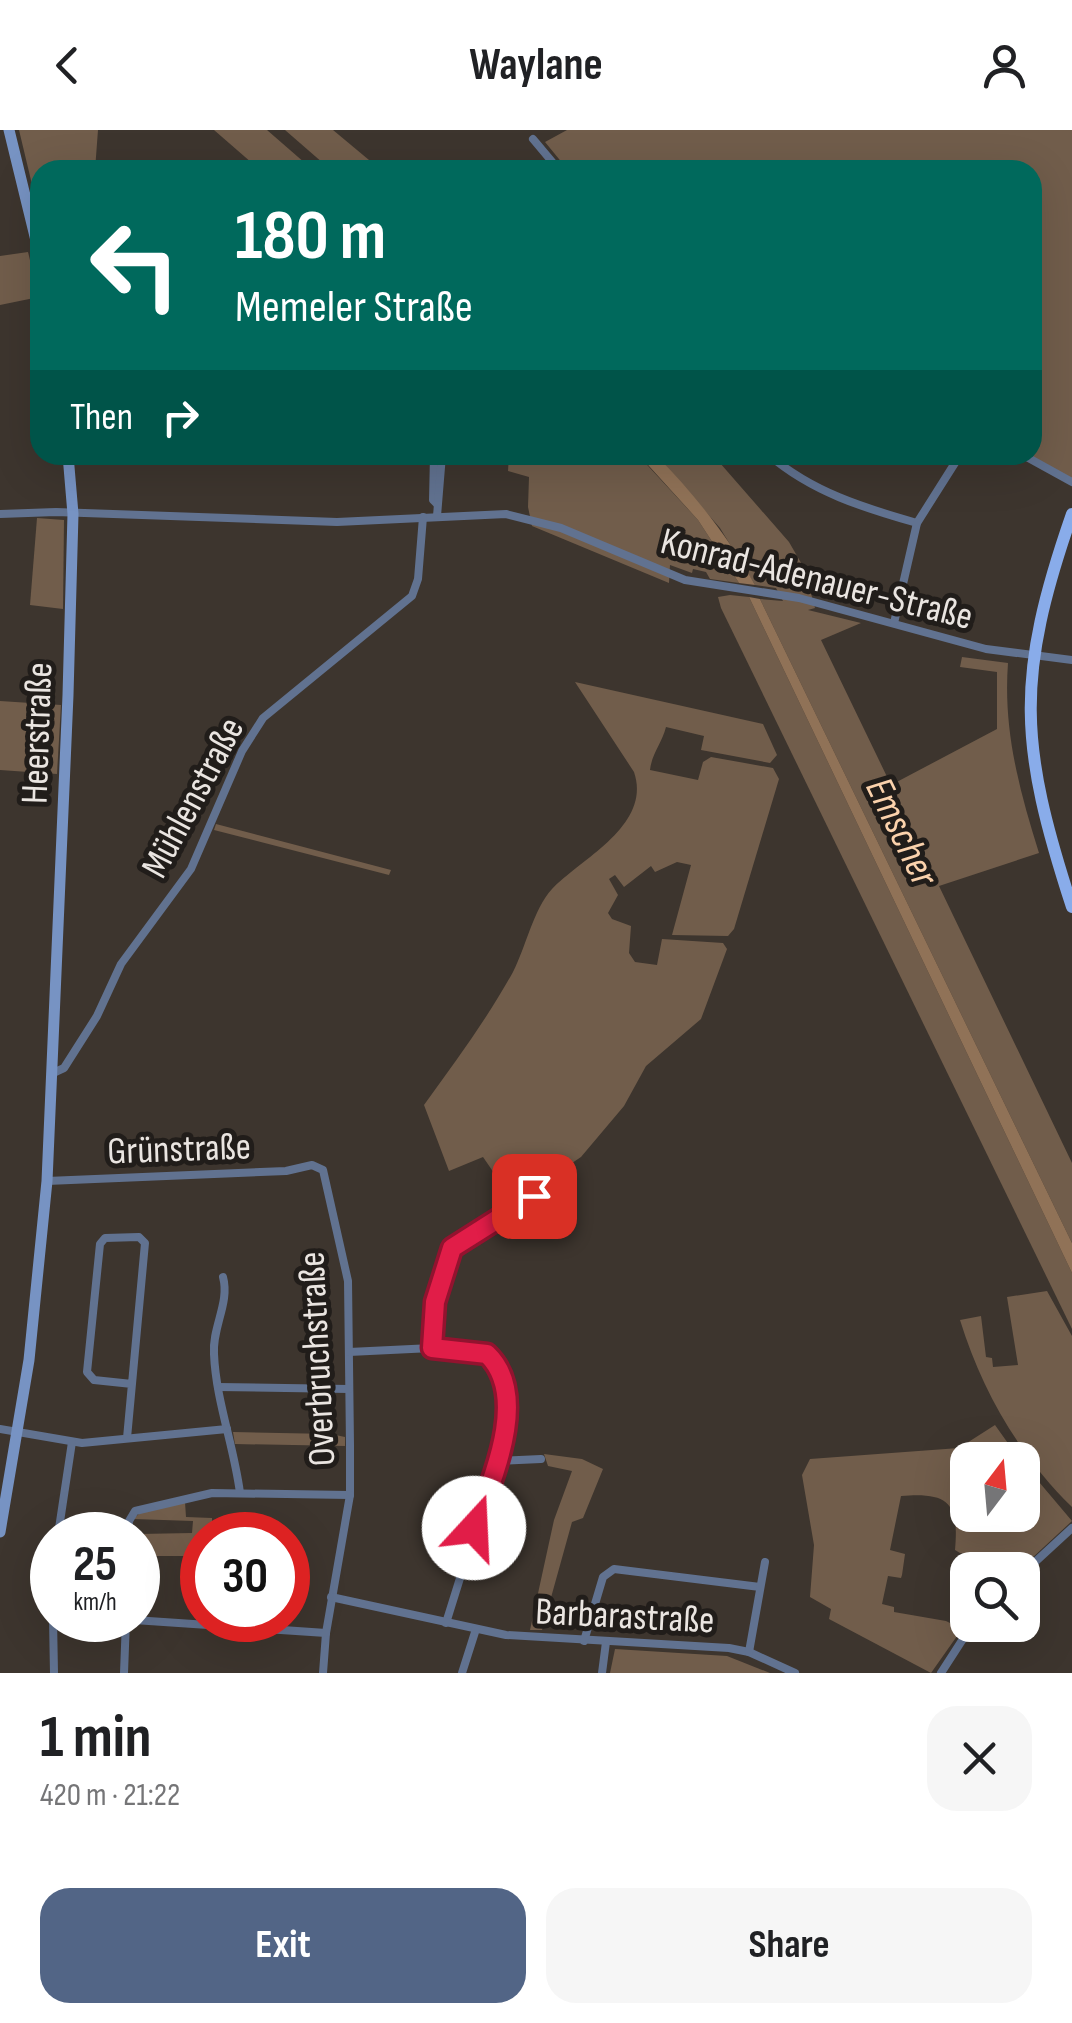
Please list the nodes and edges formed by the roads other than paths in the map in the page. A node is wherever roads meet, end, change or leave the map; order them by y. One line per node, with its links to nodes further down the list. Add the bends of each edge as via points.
1 (9, 130): 4 (main road)
2 (533, 139): 3 (street)
3 (551, 160)
4 (30, 216)
5 (69, 465): 12 (main road, Heerstraße)
6 (438, 465): 14 (street)
7 (783, 465): 16 (street, via 849,502)
8 (954, 465): 16 (street)
9 (1041, 465): 10 (street)
10 (1072, 482)
11 (0, 514): 12 (street, Konrad-Adenauer-Straße)
12 (72, 514): 15 (street, Konrad-Adenauer-Straße); 21 (main road, Heerstraße)
13 (1072, 514): 18 (main road)
14 (437, 516): 15 (street, Konrad-Adenauer-Straße); 17 (street, Konrad-Adenauer-Straße, via 490,513 542,522 676,577)
15 (423, 518): 21 (street, Mühlenstraße, via 412,596 263,718 191,870 122,964 64,1068)
16 (917, 523): 17 (street)
17 (894, 624): 18 (street, Konrad-Adenauer-Straße)
18 (1032, 656): 19 (street, Konrad-Adenauer-Straße); 20 (main road, via 1028,706 1036,786)
19 (1072, 660)
20 (1072, 908)
21 (51, 1074): 23 (main road, Heerstraße)
22 (315, 1165): 23 (street, Grünstraße, via 286,1172); 27 (street, Overbruchstraße, via 327,1180 348,1281)
23 (47, 1181): 33 (main road, Heerstraße)
24 (534, 1196): 26 (street, via 452,1248 437,1291)
25 (223, 1277): 29 (street, via 213,1346)
26 (432, 1348): 27 (street); 37 (street, via 487,1354 496,1364 507,1420)
27 (349, 1352): 30 (street, Overbruchstraße)
28 (132, 1384): 28 (street, via 145,1244 139,1237 105,1238 87,1372 94,1380); 34 (street)
29 (218, 1386): 30 (street); 32 (street)
30 (349, 1389): 39 (street, Overbruchstraße)
31 (0, 1429): 33 (street)
32 (227, 1429): 34 (street); 38 (street)
33 (16, 1432): 35 (street); 43 (main road, Heerstraße)
34 (127, 1438): 35 (street)
35 (72, 1442): 40 (street)
36 (541, 1459): 37 (street)
37 (498, 1460): 49 (street)
38 (240, 1493): 39 (street); 41 (street, via 196,1494)
39 (350, 1495): 47 (street, Overbruchstraße)
40 (61, 1512)
41 (135, 1512)
42 (1072, 1528): 44 (street)
43 (0, 1532)
44 (1040, 1557)
45 (765, 1562): 46 (street)
46 (760, 1586): 52 (street, via 614,1569 602,1577); 57 (street)
47 (331, 1597): 49 (street, Barbarastraße); 51 (street, Overbruchstraße)
48 (160, 1622): 51 (street)
49 (446, 1622): 50 (street, Barbarastraße)
50 (476, 1630): 52 (street, Barbarastraße); 61 (street)
51 (326, 1632): 60 (street, Overbruchstraße)
52 (584, 1641): 55 (street, Barbarastraße)
53 (53, 1642): 58 (street)
54 (125, 1642): 59 (street)
55 (606, 1642): 57 (street, Barbarastraße); 62 (street)
56 (961, 1642): 64 (street)
57 (749, 1652): 63 (street, Barbarastraße)
58 (54, 1673)
59 (124, 1673)
60 (323, 1673)
61 (462, 1673)
62 (602, 1673)
63 (795, 1673)
64 (940, 1673)

